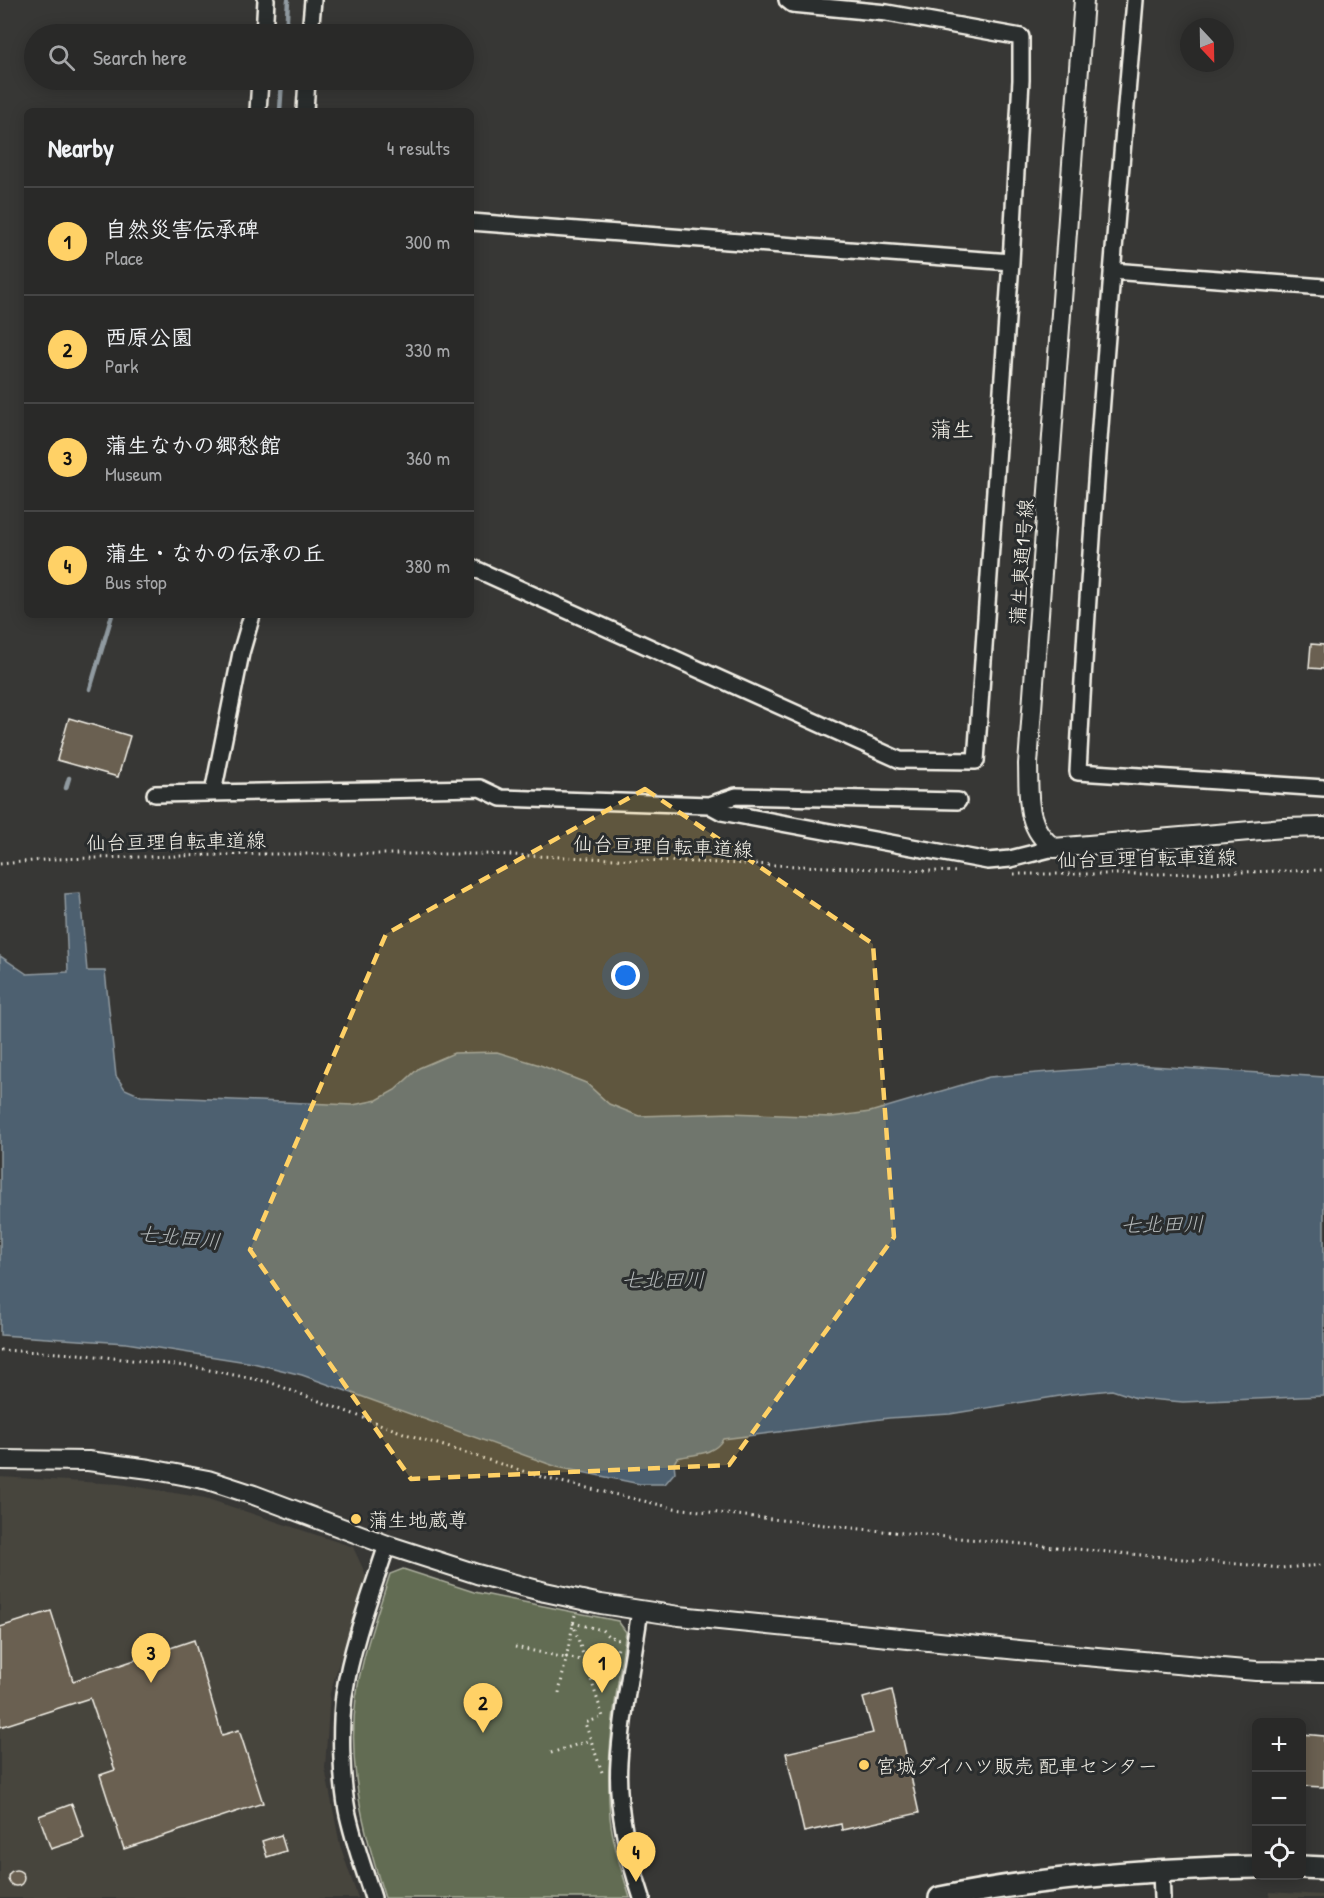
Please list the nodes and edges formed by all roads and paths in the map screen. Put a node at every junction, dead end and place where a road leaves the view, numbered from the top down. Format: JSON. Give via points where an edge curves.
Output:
{"nodes":[{"id":1,"x":266,"y":0,"type":"edge"},
{"id":2,"x":312,"y":0,"type":"edge"},
{"id":3,"x":787,"y":0,"type":"edge"},
{"id":4,"x":1084,"y":0,"type":"edge"},
{"id":5,"x":1136,"y":0,"type":"edge"},
{"id":6,"x":265,"y":24,"type":"edge"},
{"id":7,"x":311,"y":24,"type":"edge"},
{"id":8,"x":259,"y":90,"type":"edge"},
{"id":9,"x":306,"y":90,"type":"edge"},
{"id":10,"x":258,"y":108,"type":"edge"},
{"id":11,"x":305,"y":108,"type":"edge"},
{"id":12,"x":474,"y":222,"type":"edge"},
{"id":13,"x":1011,"y":262,"type":"junction"},
{"id":14,"x":1112,"y":271,"type":"junction"},
{"id":15,"x":1324,"y":287,"type":"edge"},
{"id":16,"x":474,"y":568,"type":"edge"},
{"id":17,"x":251,"y":618,"type":"edge"},
{"id":18,"x":1324,"y":788,"type":"edge"},
{"id":19,"x":213,"y":793,"type":"junction"},
{"id":20,"x":155,"y":794,"type":"dead end"},
{"id":21,"x":958,"y":801,"type":"dead end"},
{"id":22,"x":709,"y":805,"type":"junction"},
{"id":23,"x":1324,"y":827,"type":"edge"},
{"id":24,"x":1054,"y":848,"type":"junction"},
{"id":25,"x":0,"y":864,"type":"edge"},
{"id":26,"x":1324,"y":870,"type":"edge"},
{"id":27,"x":967,"y":873,"type":"dead end"},
{"id":28,"x":1014,"y":874,"type":"dead end"},
{"id":29,"x":0,"y":1350,"type":"edge"},
{"id":30,"x":0,"y":1460,"type":"edge"},
{"id":31,"x":387,"y":1545,"type":"junction"},
{"id":32,"x":1324,"y":1565,"type":"edge"},
{"id":33,"x":640,"y":1610,"type":"junction"},
{"id":34,"x":575,"y":1616,"type":"dead end"},
{"id":35,"x":573,"y":1623,"type":"junction"},
{"id":36,"x":514,"y":1647,"type":"dead end"},
{"id":37,"x":566,"y":1657,"type":"junction"},
{"id":38,"x":586,"y":1661,"type":"junction"},
{"id":39,"x":1324,"y":1672,"type":"edge"},
{"id":40,"x":559,"y":1693,"type":"dead end"},
{"id":41,"x":591,"y":1740,"type":"junction"},
{"id":42,"x":551,"y":1753,"type":"dead end"},
{"id":43,"x":605,"y":1782,"type":"dead end"},
{"id":44,"x":1252,"y":1867,"type":"edge"},
{"id":45,"x":1306,"y":1867,"type":"edge"},
{"id":46,"x":1324,"y":1868,"type":"edge"},
{"id":47,"x":1161,"y":1870,"type":"junction"},
{"id":48,"x":373,"y":1898,"type":"edge"},
{"id":49,"x":642,"y":1898,"type":"edge"},
{"id":50,"x":940,"y":1898,"type":"edge"},
{"id":51,"x":1162,"y":1898,"type":"edge"}],
"edges":[{"from":1,"to":6,"type":"street"},
{"from":2,"to":7,"type":"street"},
{"from":3,"to":13,"type":"street","via":[[792,4],[887,13],[1021,37]]},
{"from":4,"to":24,"type":"street","name":"蒲生東通1号線","via":[[1028,764],[1032,818],[1044,841]]},
{"from":5,"to":14,"type":"street"},
{"from":8,"to":10,"type":"street"},
{"from":9,"to":11,"type":"street"},
{"from":12,"to":13,"type":"street"},
{"from":13,"to":16,"type":"street","via":[[976,761],[900,760]]},
{"from":14,"to":15,"type":"street"},
{"from":14,"to":18,"type":"street","via":[[1078,772]]},
{"from":17,"to":19,"type":"street"},
{"from":19,"to":20,"type":"street"},
{"from":19,"to":22,"type":"street","via":[[480,789],[501,798]]},
{"from":21,"to":22,"type":"street","via":[[736,796]]},
{"from":22,"to":24,"type":"street","via":[[722,812],[988,861]]},
{"from":23,"to":24,"type":"street"},
{"from":25,"to":27,"type":"path","name":"仙台亘理自転車道線","via":[[248,854],[483,854]]},
{"from":26,"to":28,"type":"path","name":"仙台亘理自転車道線"},
{"from":29,"to":32,"type":"path","via":[[194,1367],[269,1382],[406,1434],[548,1479],[674,1508],[1258,1566]]},
{"from":30,"to":31,"type":"street","via":[[88,1461],[208,1480]]},
{"from":31,"to":33,"type":"street","via":[[545,1593]]},
{"from":31,"to":48,"type":"street","via":[[356,1640],[344,1696],[342,1748],[347,1809]]},
{"from":33,"to":39,"type":"street","via":[[1018,1650],[1256,1671]]},
{"from":33,"to":49,"type":"street","via":[[619,1764],[626,1843]]},
{"from":34,"to":35,"type":"path"},
{"from":35,"to":37,"type":"path"},
{"from":35,"to":38,"type":"path"},
{"from":35,"to":38,"type":"path","via":[[602,1630],[619,1640],[617,1651]]},
{"from":36,"to":37,"type":"path"},
{"from":37,"to":38,"type":"path"},
{"from":37,"to":40,"type":"path"},
{"from":38,"to":41,"type":"path","via":[[603,1717],[585,1723]]},
{"from":41,"to":42,"type":"path"},
{"from":41,"to":43,"type":"path"},
{"from":44,"to":47,"type":"main road"},
{"from":45,"to":46,"type":"main road"},
{"from":47,"to":50,"type":"main road","via":[[1084,1876]]},
{"from":47,"to":51,"type":"street"}]}
